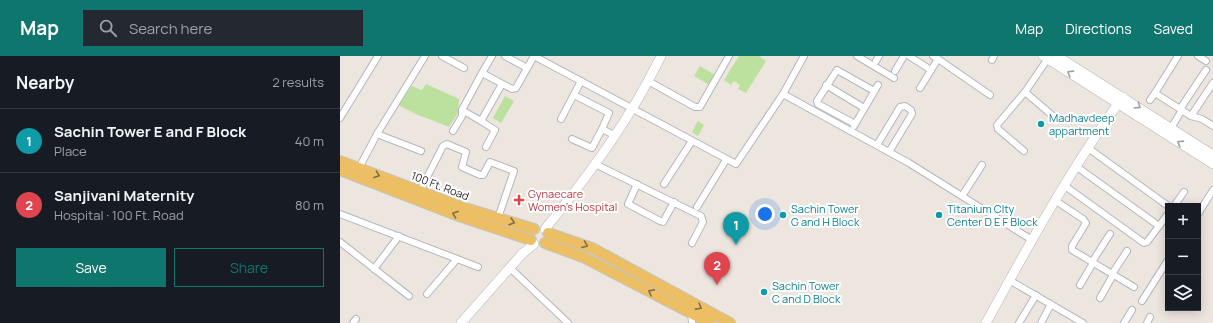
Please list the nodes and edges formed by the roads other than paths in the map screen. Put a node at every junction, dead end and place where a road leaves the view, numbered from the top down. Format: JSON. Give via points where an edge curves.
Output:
{"nodes":[{"id":1,"x":378,"y":56,"type":"edge"},
{"id":2,"x":425,"y":56,"type":"edge"},
{"id":3,"x":442,"y":56,"type":"edge"},
{"id":4,"x":492,"y":56,"type":"edge"},
{"id":5,"x":505,"y":56,"type":"edge"},
{"id":6,"x":534,"y":56,"type":"edge"},
{"id":7,"x":661,"y":56,"type":"edge"},
{"id":8,"x":729,"y":56,"type":"edge"},
{"id":9,"x":804,"y":56,"type":"edge"},
{"id":10,"x":857,"y":56,"type":"edge"},
{"id":11,"x":904,"y":56,"type":"edge"},
{"id":12,"x":909,"y":56,"type":"edge"},
{"id":13,"x":1178,"y":56,"type":"edge"},
{"id":14,"x":1198,"y":56,"type":"edge"},
{"id":15,"x":1047,"y":57,"type":"edge"},
{"id":16,"x":1060,"y":57,"type":"edge"},
{"id":17,"x":936,"y":58,"type":"edge"},
{"id":18,"x":1206,"y":61,"type":"dead end"},
{"id":19,"x":464,"y":68,"type":"dead end"},
{"id":20,"x":527,"y":68,"type":"junction"},
{"id":21,"x":931,"y":70,"type":"junction"},
{"id":22,"x":1206,"y":70,"type":"dead end"},
{"id":23,"x":482,"y":73,"type":"junction"},
{"id":24,"x":581,"y":81,"type":"junction"},
{"id":25,"x":648,"y":81,"type":"junction"},
{"id":26,"x":1213,"y":83,"type":"edge"},
{"id":27,"x":502,"y":84,"type":"junction"},
{"id":28,"x":826,"y":85,"type":"junction"},
{"id":29,"x":920,"y":88,"type":"dead end"},
{"id":30,"x":1026,"y":92,"type":"junction"},
{"id":31,"x":1155,"y":93,"type":"junction"},
{"id":32,"x":783,"y":94,"type":"junction"},
{"id":33,"x":574,"y":95,"type":"junction"},
{"id":34,"x":990,"y":95,"type":"dead end"},
{"id":35,"x":1150,"y":100,"type":"dead end"},
{"id":36,"x":1121,"y":101,"type":"junction"},
{"id":37,"x":632,"y":108,"type":"junction"},
{"id":38,"x":864,"y":108,"type":"junction"},
{"id":39,"x":462,"y":110,"type":"junction"},
{"id":40,"x":1181,"y":110,"type":"junction"},
{"id":41,"x":1053,"y":116,"type":"dead end"},
{"id":42,"x":1191,"y":116,"type":"junction"},
{"id":43,"x":340,"y":118,"type":"edge"},
{"id":44,"x":561,"y":119,"type":"dead end"},
{"id":45,"x":482,"y":121,"type":"junction"},
{"id":46,"x":855,"y":124,"type":"junction"},
{"id":47,"x":1213,"y":126,"type":"edge"},
{"id":48,"x":1171,"y":128,"type":"junction"},
{"id":49,"x":602,"y":129,"type":"junction"},
{"id":50,"x":453,"y":131,"type":"dead end"},
{"id":51,"x":851,"y":131,"type":"junction"},
{"id":52,"x":376,"y":134,"type":"junction"},
{"id":53,"x":614,"y":135,"type":"junction"},
{"id":54,"x":572,"y":139,"type":"dead end"},
{"id":55,"x":692,"y":141,"type":"junction"},
{"id":56,"x":877,"y":145,"type":"junction"},
{"id":57,"x":486,"y":147,"type":"dead end"},
{"id":58,"x":1088,"y":148,"type":"junction"},
{"id":59,"x":421,"y":151,"type":"dead end"},
{"id":60,"x":1024,"y":151,"type":"dead end"},
{"id":61,"x":889,"y":152,"type":"junction"},
{"id":62,"x":1213,"y":155,"type":"edge"},
{"id":63,"x":726,"y":160,"type":"junction"},
{"id":64,"x":340,"y":161,"type":"edge"},
{"id":65,"x":595,"y":164,"type":"junction"},
{"id":66,"x":1213,"y":164,"type":"edge"},
{"id":67,"x":982,"y":165,"type":"dead end"},
{"id":68,"x":1076,"y":167,"type":"junction"},
{"id":69,"x":359,"y":168,"type":"junction"},
{"id":70,"x":340,"y":170,"type":"edge"},
{"id":71,"x":637,"y":184,"type":"junction"},
{"id":72,"x":664,"y":184,"type":"dead end"},
{"id":73,"x":1065,"y":186,"type":"junction"},
{"id":74,"x":1213,"y":190,"type":"edge"},
{"id":75,"x":420,"y":191,"type":"junction"},
{"id":76,"x":1184,"y":192,"type":"dead end"},
{"id":77,"x":962,"y":196,"type":"junction"},
{"id":78,"x":1056,"y":200,"type":"junction"},
{"id":79,"x":674,"y":202,"type":"junction"},
{"id":80,"x":1176,"y":203,"type":"edge"},
{"id":81,"x":1165,"y":204,"type":"edge"},
{"id":82,"x":697,"y":207,"type":"dead end"},
{"id":83,"x":1201,"y":209,"type":"edge"},
{"id":84,"x":340,"y":214,"type":"edge"},
{"id":85,"x":498,"y":218,"type":"junction"},
{"id":86,"x":1165,"y":218,"type":"edge"},
{"id":87,"x":1159,"y":226,"type":"junction"},
{"id":88,"x":534,"y":229,"type":"junction"},
{"id":89,"x":546,"y":231,"type":"junction"},
{"id":90,"x":1110,"y":234,"type":"dead end"},
{"id":91,"x":399,"y":236,"type":"junction"},
{"id":92,"x":1032,"y":240,"type":"junction"},
{"id":93,"x":340,"y":242,"type":"edge"},
{"id":94,"x":533,"y":242,"type":"junction"},
{"id":95,"x":545,"y":243,"type":"junction"},
{"id":96,"x":692,"y":243,"type":"dead end"},
{"id":97,"x":1127,"y":251,"type":"dead end"},
{"id":98,"x":457,"y":259,"type":"junction"},
{"id":99,"x":1092,"y":263,"type":"junction"},
{"id":100,"x":1165,"y":265,"type":"edge"},
{"id":101,"x":478,"y":267,"type":"dead end"},
{"id":102,"x":510,"y":268,"type":"junction"},
{"id":103,"x":374,"y":269,"type":"junction"},
{"id":104,"x":1112,"y":275,"type":"junction"},
{"id":105,"x":1010,"y":280,"type":"junction"},
{"id":106,"x":1080,"y":285,"type":"dead end"},
{"id":107,"x":1134,"y":287,"type":"dead end"},
{"id":108,"x":427,"y":294,"type":"dead end"},
{"id":109,"x":1036,"y":295,"type":"junction"},
{"id":110,"x":409,"y":296,"type":"dead end"},
{"id":111,"x":1100,"y":298,"type":"dead end"},
{"id":112,"x":1142,"y":301,"type":"dead end"},
{"id":113,"x":1051,"y":304,"type":"junction"},
{"id":114,"x":1132,"y":310,"type":"dead end"},
{"id":115,"x":691,"y":312,"type":"junction"},
{"id":116,"x":463,"y":322,"type":"edge"},
{"id":117,"x":568,"y":323,"type":"edge"},
{"id":118,"x":692,"y":323,"type":"edge"},
{"id":119,"x":710,"y":323,"type":"edge"},
{"id":120,"x":730,"y":323,"type":"edge"},
{"id":121,"x":986,"y":323,"type":"edge"},
{"id":122,"x":1019,"y":323,"type":"edge"},
{"id":123,"x":1040,"y":323,"type":"edge"},
{"id":124,"x":1084,"y":323,"type":"edge"},
{"id":125,"x":1124,"y":323,"type":"edge"}],
"edges":[{"from":1,"to":43,"type":"street"},
{"from":2,"to":52,"type":"street"},
{"from":3,"to":19,"type":"street"},
{"from":4,"to":23,"type":"street"},
{"from":5,"to":20,"type":"street"},
{"from":6,"to":20,"type":"street"},
{"from":6,"to":24,"type":"street"},
{"from":7,"to":25,"type":"street"},
{"from":8,"to":25,"type":"street","via":[[700,107],[695,108]]},
{"from":9,"to":32,"type":"street"},
{"from":10,"to":11,"type":"street","via":[[894,74]]},
{"from":12,"to":21,"type":"street"},
{"from":13,"to":31,"type":"street"},
{"from":14,"to":18,"type":"street"},
{"from":15,"to":30,"type":"street"},
{"from":36,"to":15,"type":"street","one_way":true},
{"from":16,"to":36,"type":"street"},
{"from":17,"to":21,"type":"street"},
{"from":17,"to":34,"type":"street"},
{"from":20,"to":27,"type":"street","via":[[514,89]]},
{"from":21,"to":29,"type":"street"},
{"from":22,"to":40,"type":"street"},
{"from":23,"to":27,"type":"street"},
{"from":23,"to":39,"type":"street"},
{"from":24,"to":33,"type":"street"},
{"from":24,"to":37,"type":"street"},
{"from":25,"to":37,"type":"street"},
{"from":26,"to":42,"type":"street"},
{"from":27,"to":45,"type":"street"},
{"from":28,"to":38,"type":"street"},
{"from":28,"to":38,"type":"street","via":[[838,70],[876,88]]},
{"from":28,"to":46,"type":"street","via":[[817,102]]},
{"from":30,"to":41,"type":"street"},
{"from":30,"to":60,"type":"street","via":[[997,127]]},
{"from":31,"to":35,"type":"street"},
{"from":31,"to":40,"type":"street"},
{"from":32,"to":51,"type":"street"},
{"from":32,"to":63,"type":"street","via":[[739,163]]},
{"from":33,"to":44,"type":"street"},
{"from":33,"to":49,"type":"street","via":[[609,113]]},
{"from":36,"to":48,"type":"street","one_way":true},
{"from":36,"to":58,"type":"street"},
{"from":66,"to":36,"type":"street","one_way":true},
{"from":37,"to":53,"type":"street"},
{"from":37,"to":55,"type":"street"},
{"from":38,"to":46,"type":"street"},
{"from":39,"to":45,"type":"street"},
{"from":39,"to":50,"type":"street","via":[[462,116]]},
{"from":40,"to":42,"type":"street"},
{"from":40,"to":48,"type":"street"},
{"from":42,"to":47,"type":"street"},
{"from":45,"to":57,"type":"street","via":[[495,130]]},
{"from":46,"to":51,"type":"street"},
{"from":48,"to":62,"type":"street"},
{"from":49,"to":53,"type":"street"},
{"from":49,"to":54,"type":"street","via":[[594,147]]},
{"from":51,"to":56,"type":"street"},
{"from":52,"to":59,"type":"street"},
{"from":52,"to":69,"type":"street"},
{"from":53,"to":65,"type":"street"},
{"from":55,"to":63,"type":"street"},
{"from":55,"to":72,"type":"street"},
{"from":56,"to":61,"type":"street"},
{"from":56,"to":61,"type":"street","via":[[900,107],[905,106],[912,114]]},
{"from":58,"to":68,"type":"street"},
{"from":58,"to":81,"type":"street"},
{"from":61,"to":77,"type":"street"},
{"from":63,"to":82,"type":"street"},
{"from":64,"to":69,"type":"main road","name":"100 Ft. Road"},
{"from":65,"to":71,"type":"street"},
{"from":65,"to":89,"type":"street"},
{"from":67,"to":77,"type":"street"},
{"from":68,"to":73,"type":"street"},
{"from":68,"to":87,"type":"street"},
{"from":69,"to":75,"type":"main road","name":"100 Ft. Road","one_way":true},
{"from":94,"to":70,"type":"main road","one_way":true},
{"from":71,"to":79,"type":"street"},
{"from":71,"to":79,"type":"street","via":[[628,204],[660,222],[663,222]]},
{"from":73,"to":78,"type":"street"},
{"from":73,"to":87,"type":"street","via":[[1144,243]]},
{"from":74,"to":83,"type":"street"},
{"from":75,"to":85,"type":"main road","name":"100 Ft. Road"},
{"from":75,"to":85,"type":"street","via":[[442,146],[447,144],[466,152],[462,167],[480,175],[483,175],[490,162],[514,171]]},
{"from":76,"to":80,"type":"street"},
{"from":77,"to":92,"type":"street"},
{"from":78,"to":92,"type":"street"},
{"from":78,"to":99,"type":"street","via":[[1085,221],[1085,227],[1071,249]]},
{"from":79,"to":96,"type":"street","via":[[703,218]]},
{"from":84,"to":91,"type":"street"},
{"from":85,"to":88,"type":"main road","name":"100 Ft. Road","one_way":true},
{"from":86,"to":87,"type":"street"},
{"from":88,"to":89,"type":"main road","via":[[539,227]]},
{"from":88,"to":94,"type":"main road","via":[[530,234]]},
{"from":89,"to":95,"type":"main road","via":[[548,238]]},
{"from":89,"to":120,"type":"main road","one_way":true,"via":[[592,248]]},
{"from":90,"to":99,"type":"street"},
{"from":91,"to":98,"type":"street"},
{"from":91,"to":103,"type":"street"},
{"from":92,"to":105,"type":"street"},
{"from":93,"to":103,"type":"street"},
{"from":94,"to":95,"type":"main road","via":[[539,245]]},
{"from":94,"to":102,"type":"street"},
{"from":115,"to":95,"type":"main road","one_way":true,"via":[[583,256]]},
{"from":97,"to":104,"type":"street"},
{"from":98,"to":101,"type":"street"},
{"from":98,"to":108,"type":"street"},
{"from":99,"to":104,"type":"street"},
{"from":99,"to":106,"type":"street"},
{"from":100,"to":112,"type":"street"},
{"from":102,"to":116,"type":"street"},
{"from":102,"to":117,"type":"street"},
{"from":103,"to":110,"type":"street"},
{"from":104,"to":107,"type":"street"},
{"from":104,"to":111,"type":"street"},
{"from":105,"to":109,"type":"street"},
{"from":105,"to":121,"type":"street"},
{"from":109,"to":113,"type":"street"},
{"from":109,"to":122,"type":"street"},
{"from":113,"to":123,"type":"street"},
{"from":113,"to":124,"type":"street"},
{"from":114,"to":125,"type":"street"},
{"from":115,"to":118,"type":"street"},
{"from":115,"to":119,"type":"main road"}]}
